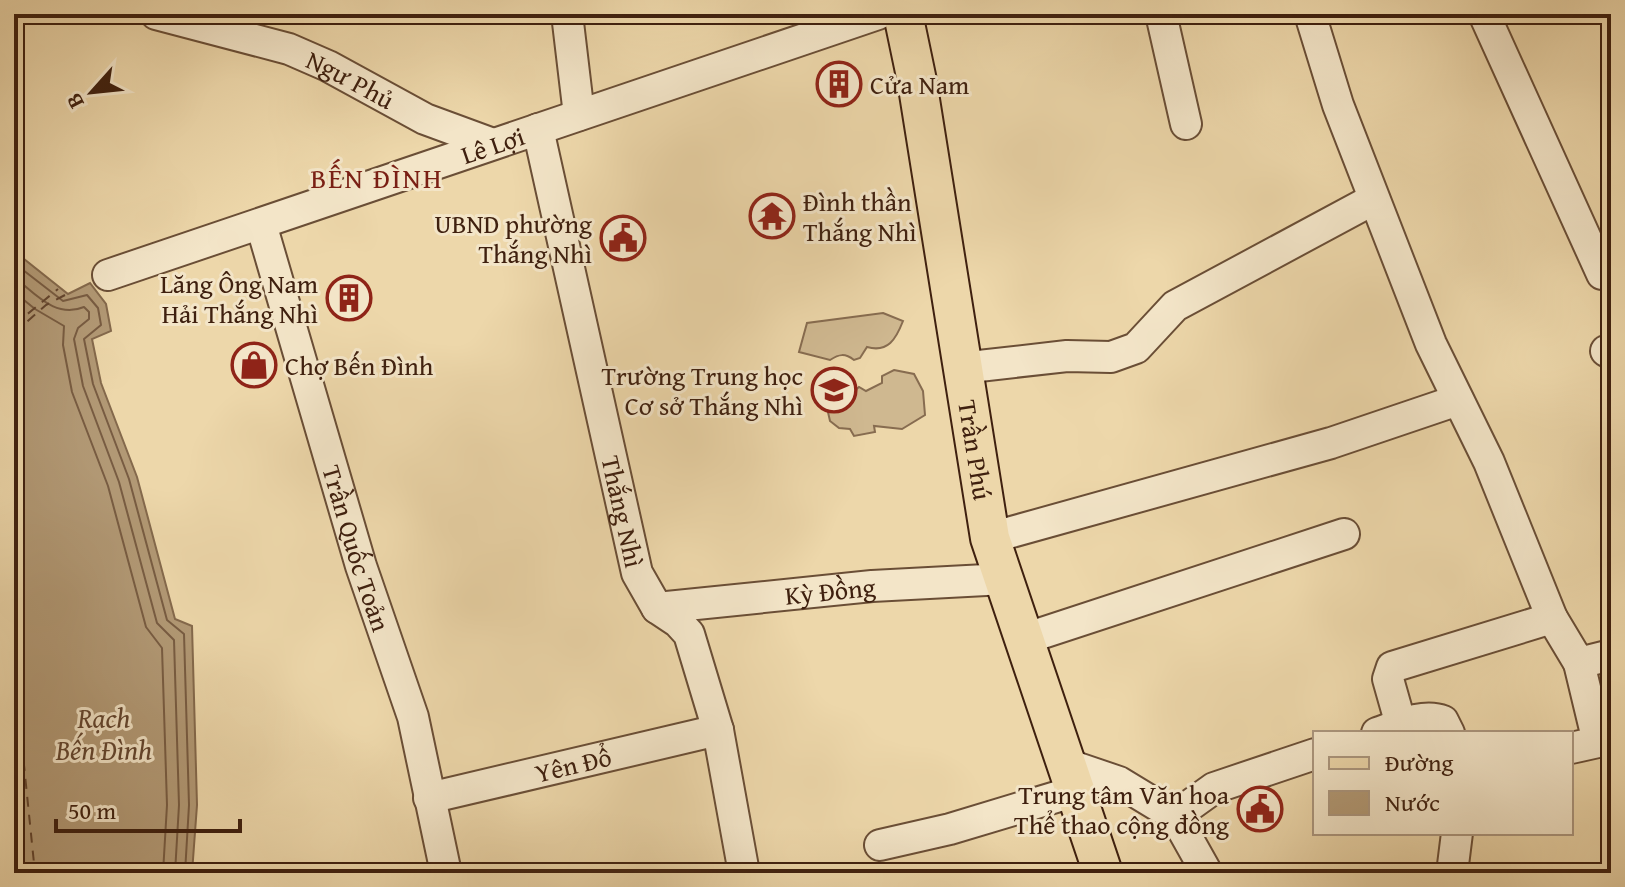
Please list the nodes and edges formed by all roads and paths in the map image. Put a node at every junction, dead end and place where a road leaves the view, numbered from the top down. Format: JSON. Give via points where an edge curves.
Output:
{"nodes":[{"id":1,"x":159,"y":14,"type":"edge"},
{"id":2,"x":567,"y":14,"type":"edge"},
{"id":3,"x":878,"y":14,"type":"edge"},
{"id":4,"x":903,"y":14,"type":"edge"},
{"id":5,"x":1161,"y":14,"type":"edge"},
{"id":6,"x":1310,"y":14,"type":"edge"},
{"id":7,"x":1484,"y":14,"type":"edge"},
{"id":8,"x":579,"y":115,"type":"junction"},
{"id":9,"x":1186,"y":124,"type":"dead end"},
{"id":10,"x":538,"y":129,"type":"junction"},
{"id":11,"x":493,"y":144,"type":"junction"},
{"id":12,"x":1374,"y":199,"type":"junction"},
{"id":13,"x":261,"y":224,"type":"junction"},
{"id":14,"x":1602,"y":274,"type":"dead end"},
{"id":15,"x":108,"y":275,"type":"dead end"},
{"id":16,"x":961,"y":368,"type":"junction"},
{"id":17,"x":1458,"y":400,"type":"junction"},
{"id":18,"x":1344,"y":534,"type":"dead end"},
{"id":19,"x":990,"y":538,"type":"junction"},
{"id":20,"x":1005,"y":579,"type":"junction"},
{"id":21,"x":657,"y":608,"type":"junction"},
{"id":22,"x":1552,"y":618,"type":"junction"},
{"id":23,"x":1024,"y":639,"type":"junction"},
{"id":24,"x":1611,"y":655,"type":"edge"},
{"id":25,"x":1579,"y":663,"type":"junction"},
{"id":26,"x":1389,"y":729,"type":"edge"},
{"id":27,"x":718,"y":730,"type":"junction"},
{"id":28,"x":1448,"y":731,"type":"edge"},
{"id":29,"x":1573,"y":748,"type":"edge"},
{"id":30,"x":1313,"y":755,"type":"edge"},
{"id":31,"x":1071,"y":778,"type":"junction"},
{"id":32,"x":429,"y":798,"type":"junction"},
{"id":33,"x":1175,"y":816,"type":"junction"},
{"id":34,"x":1457,"y":835,"type":"edge"},
{"id":35,"x":880,"y":845,"type":"dead end"},
{"id":36,"x":446,"y":873,"type":"edge"},
{"id":37,"x":744,"y":873,"type":"edge"},
{"id":38,"x":1103,"y":873,"type":"edge"},
{"id":39,"x":1207,"y":873,"type":"edge"},
{"id":40,"x":1452,"y":873,"type":"edge"}],
"edges":[{"from":1,"to":11,"type":"street","name":"Ngư Phủ","via":[[289,49],[425,119]]},
{"from":2,"to":8,"type":"street"},
{"from":3,"to":8,"type":"street","name":"Lê Lợi"},
{"from":4,"to":16,"type":"main road","name":"Trần Phú"},
{"from":5,"to":9,"type":"street"},
{"from":6,"to":12,"type":"street"},
{"from":7,"to":14,"type":"street"},
{"from":8,"to":10,"type":"street","name":"Lê Lợi"},
{"from":10,"to":11,"type":"street","name":"Lê Lợi"},
{"from":10,"to":21,"type":"street","name":"Thắng Nhì","via":[[637,573]]},
{"from":11,"to":13,"type":"street","name":"Lê Lợi"},
{"from":12,"to":16,"type":"street","via":[[1175,306],[1136,348],[1111,357],[1067,356]]},
{"from":12,"to":17,"type":"street"},
{"from":13,"to":15,"type":"street","name":"Lê Lợi"},
{"from":13,"to":32,"type":"street","name":"Trần Quốc Toản","via":[[361,566],[413,717]]},
{"from":16,"to":19,"type":"main road","name":"Trần Phú"},
{"from":17,"to":19,"type":"street","via":[[1331,443]]},
{"from":17,"to":22,"type":"street"},
{"from":18,"to":23,"type":"street"},
{"from":19,"to":20,"type":"main road","name":"Trần Phú"},
{"from":20,"to":21,"type":"street","name":"Kỳ Đồng","via":[[872,586]]},
{"from":20,"to":23,"type":"main road","name":"Trần Phú"},
{"from":21,"to":27,"type":"street","name":"Thắng Nhì","via":[[689,634]]},
{"from":22,"to":25,"type":"street"},
{"from":22,"to":26,"type":"street","via":[[1392,667]]},
{"from":23,"to":31,"type":"main road","name":"Trần Phú"},
{"from":24,"to":25,"type":"street"},
{"from":25,"to":29,"type":"street","via":[[1598,742]]},
{"from":26,"to":28,"type":"street","via":[[1437,719]]},
{"from":27,"to":32,"type":"street","name":"Yên Đổ"},
{"from":27,"to":37,"type":"street","name":"Thắng Nhì"},
{"from":30,"to":33,"type":"street","via":[[1214,788]]},
{"from":31,"to":33,"type":"street","via":[[1119,782]]},
{"from":31,"to":35,"type":"street","via":[[950,829]]},
{"from":31,"to":38,"type":"main road","name":"Trần Phú"},
{"from":32,"to":36,"type":"street","name":"Trần Quốc Toản"},
{"from":33,"to":39,"type":"street"},
{"from":34,"to":40,"type":"street"}]}
